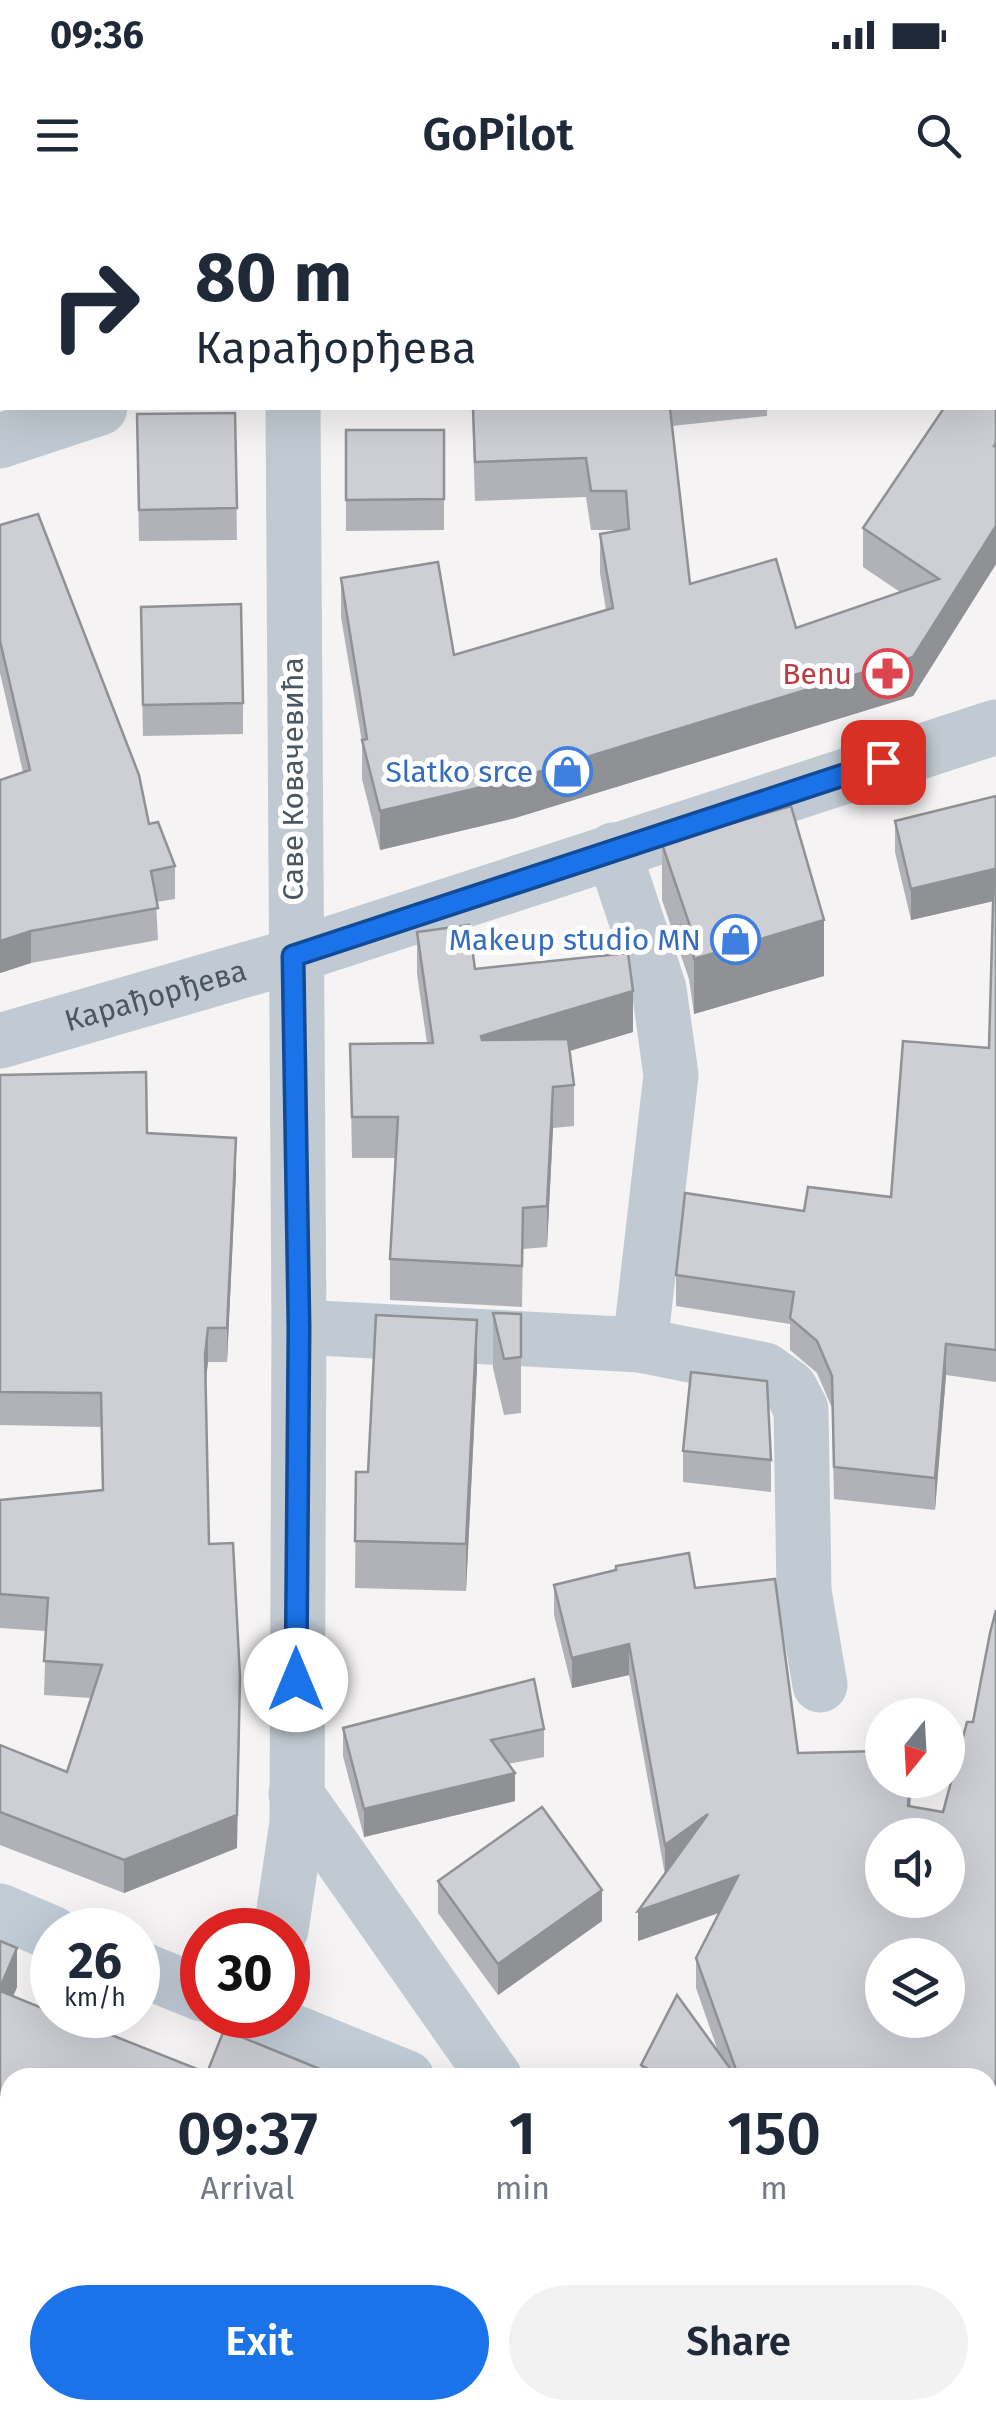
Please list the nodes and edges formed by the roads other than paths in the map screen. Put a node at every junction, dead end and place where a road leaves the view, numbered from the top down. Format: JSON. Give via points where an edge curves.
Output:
{"nodes":[{"id":1,"x":94,"y":410,"type":"edge"},
{"id":2,"x":293,"y":410,"type":"edge"},
{"id":3,"x":0,"y":441,"type":"edge"},
{"id":4,"x":996,"y":727,"type":"edge"},
{"id":5,"x":613,"y":850,"type":"junction"},
{"id":6,"x":293,"y":956,"type":"junction"},
{"id":7,"x":0,"y":1040,"type":"edge"},
{"id":8,"x":299,"y":1328,"type":"junction"},
{"id":9,"x":640,"y":1345,"type":"junction"},
{"id":10,"x":820,"y":1685,"type":"dead end"},
{"id":11,"x":296,"y":1794,"type":"junction"},
{"id":12,"x":286,"y":1908,"type":"edge"},
{"id":13,"x":0,"y":1911,"type":"edge"},
{"id":14,"x":30,"y":1924,"type":"edge"},
{"id":15,"x":309,"y":2038,"type":"edge"},
{"id":16,"x":382,"y":2068,"type":"edge"},
{"id":17,"x":487,"y":2068,"type":"edge"}],
"edges":[{"from":1,"to":3,"type":"street"},
{"from":2,"to":6,"type":"street","name":"Саве Ковачевића"},
{"from":4,"to":5,"type":"street","name":"Карађорђева"},
{"from":5,"to":6,"type":"street","name":"Карађорђева"},
{"from":5,"to":9,"type":"street","via":[[659,989],[671,1075]]},
{"from":6,"to":7,"type":"street","name":"Карађорђева"},
{"from":6,"to":8,"type":"street","name":"Саве Ковачевића"},
{"from":8,"to":9,"type":"street"},
{"from":8,"to":11,"type":"street","name":"Саве Ковачевића"},
{"from":9,"to":10,"type":"street","via":[[766,1370],[796,1398],[804,1458],[804,1592]]},
{"from":11,"to":12,"type":"street","name":"Саве Ковачевића"},
{"from":11,"to":17,"type":"street"},
{"from":13,"to":14,"type":"main road"},
{"from":15,"to":16,"type":"main road"}]}
